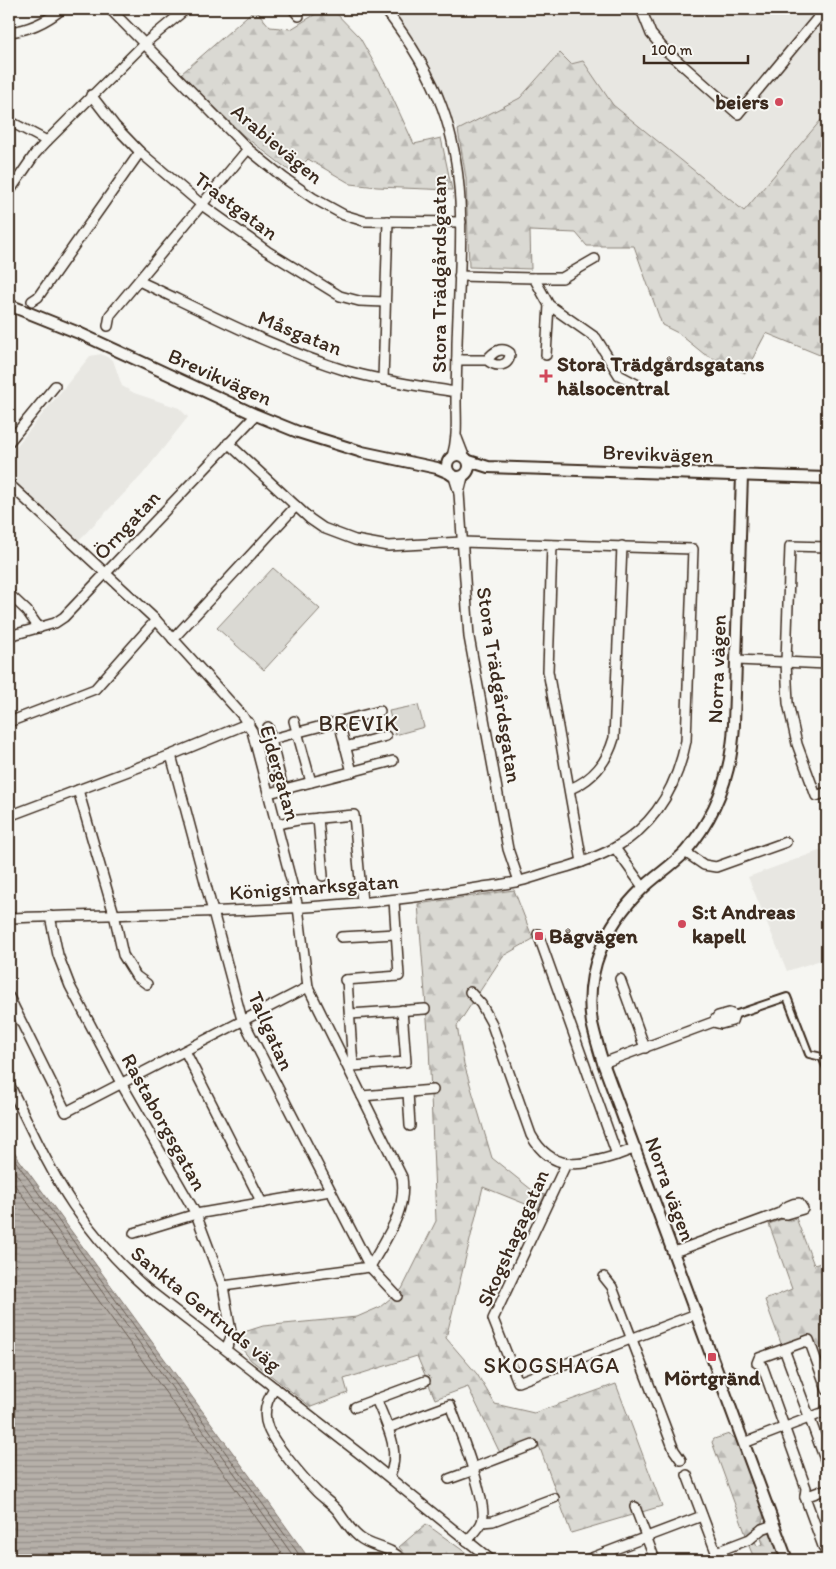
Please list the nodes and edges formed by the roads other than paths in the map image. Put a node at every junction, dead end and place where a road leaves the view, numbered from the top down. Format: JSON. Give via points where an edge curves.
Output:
{"nodes":[{"id":1,"x":62,"y":9,"type":"edge"},
{"id":2,"x":110,"y":9,"type":"edge"},
{"id":3,"x":186,"y":9,"type":"edge"},
{"id":4,"x":385,"y":9,"type":"edge"},
{"id":5,"x":641,"y":9,"type":"edge"},
{"id":6,"x":825,"y":9,"type":"edge"},
{"id":7,"x":9,"y":32,"type":"edge"},
{"id":8,"x":144,"y":44,"type":"junction"},
{"id":9,"x":91,"y":95,"type":"junction"},
{"id":10,"x":9,"y":121,"type":"edge"},
{"id":11,"x":47,"y":141,"type":"junction"},
{"id":12,"x":248,"y":149,"type":"junction"},
{"id":13,"x":140,"y":152,"type":"junction"},
{"id":14,"x":9,"y":192,"type":"edge"},
{"id":15,"x":202,"y":205,"type":"junction"},
{"id":16,"x":388,"y":221,"type":"junction"},
{"id":17,"x":461,"y":222,"type":"junction"},
{"id":18,"x":595,"y":260,"type":"dead end"},
{"id":19,"x":459,"y":276,"type":"junction"},
{"id":20,"x":534,"y":278,"type":"junction"},
{"id":21,"x":139,"y":281,"type":"junction"},
{"id":22,"x":32,"y":301,"type":"dead end"},
{"id":23,"x":385,"y":302,"type":"junction"},
{"id":24,"x":9,"y":305,"type":"edge"},
{"id":25,"x":549,"y":305,"type":"junction"},
{"id":26,"x":108,"y":326,"type":"dead end"},
{"id":27,"x":546,"y":355,"type":"dead end"},
{"id":28,"x":457,"y":360,"type":"junction"},
{"id":29,"x":487,"y":360,"type":"dead end"},
{"id":30,"x":383,"y":380,"type":"junction"},
{"id":31,"x":638,"y":385,"type":"dead end"},
{"id":32,"x":55,"y":386,"type":"dead end"},
{"id":33,"x":456,"y":392,"type":"junction"},
{"id":34,"x":256,"y":415,"type":"junction"},
{"id":35,"x":457,"y":438,"type":"junction"},
{"id":36,"x":9,"y":442,"type":"edge"},
{"id":37,"x":228,"y":443,"type":"junction"},
{"id":38,"x":451,"y":458,"type":"junction"},
{"id":39,"x":466,"y":459,"type":"junction"},
{"id":40,"x":422,"y":465,"type":"junction"},
{"id":41,"x":488,"y":467,"type":"junction"},
{"id":42,"x":458,"y":475,"type":"junction"},
{"id":43,"x":742,"y":476,"type":"junction"},
{"id":44,"x":827,"y":478,"type":"edge"},
{"id":45,"x":9,"y":484,"type":"edge"},
{"id":46,"x":296,"y":506,"type":"junction"},
{"id":47,"x":462,"y":542,"type":"junction"},
{"id":48,"x":552,"y":545,"type":"junction"},
{"id":49,"x":622,"y":546,"type":"junction"},
{"id":50,"x":827,"y":547,"type":"edge"},
{"id":51,"x":106,"y":573,"type":"junction"},
{"id":52,"x":9,"y":594,"type":"edge"},
{"id":53,"x":156,"y":620,"type":"junction"},
{"id":54,"x":39,"y":628,"type":"junction"},
{"id":55,"x":9,"y":636,"type":"edge"},
{"id":56,"x":173,"y":639,"type":"junction"},
{"id":57,"x":737,"y":660,"type":"junction"},
{"id":58,"x":786,"y":662,"type":"junction"},
{"id":59,"x":827,"y":664,"type":"edge"},
{"id":60,"x":380,"y":711,"type":"dead end"},
{"id":61,"x":294,"y":721,"type":"dead end"},
{"id":62,"x":9,"y":722,"type":"edge"},
{"id":63,"x":339,"y":722,"type":"junction"},
{"id":64,"x":249,"y":723,"type":"junction"},
{"id":65,"x":268,"y":727,"type":"dead end"},
{"id":66,"x":297,"y":732,"type":"junction"},
{"id":67,"x":386,"y":736,"type":"dead end"},
{"id":68,"x":270,"y":739,"type":"junction"},
{"id":69,"x":256,"y":742,"type":"junction"},
{"id":70,"x":345,"y":747,"type":"junction"},
{"id":71,"x":171,"y":755,"type":"junction"},
{"id":72,"x":393,"y":761,"type":"dead end"},
{"id":73,"x":352,"y":772,"type":"junction"},
{"id":74,"x":311,"y":782,"type":"junction"},
{"id":75,"x":283,"y":789,"type":"junction"},
{"id":76,"x":570,"y":789,"type":"junction"},
{"id":77,"x":78,"y":790,"type":"junction"},
{"id":78,"x":827,"y":792,"type":"edge"},
{"id":79,"x":269,"y":793,"type":"junction"},
{"id":80,"x":9,"y":816,"type":"edge"},
{"id":81,"x":318,"y":818,"type":"junction"},
{"id":82,"x":277,"y":824,"type":"junction"},
{"id":83,"x":786,"y":842,"type":"dead end"},
{"id":84,"x":615,"y":848,"type":"junction"},
{"id":85,"x":685,"y":852,"type":"junction"},
{"id":86,"x":582,"y":862,"type":"junction"},
{"id":87,"x":323,"y":876,"type":"dead end"},
{"id":88,"x":519,"y":881,"type":"junction"},
{"id":89,"x":643,"y":887,"type":"junction"},
{"id":90,"x":394,"y":900,"type":"junction"},
{"id":91,"x":362,"y":902,"type":"junction"},
{"id":92,"x":298,"y":907,"type":"junction"},
{"id":93,"x":212,"y":911,"type":"junction"},
{"id":94,"x":114,"y":914,"type":"junction"},
{"id":95,"x":50,"y":916,"type":"junction"},
{"id":96,"x":9,"y":918,"type":"edge"},
{"id":97,"x":396,"y":934,"type":"junction"},
{"id":98,"x":538,"y":934,"type":"dead end"},
{"id":99,"x":341,"y":937,"type":"dead end"},
{"id":100,"x":620,"y":979,"type":"dead end"},
{"id":101,"x":147,"y":984,"type":"dead end"},
{"id":102,"x":308,"y":987,"type":"junction"},
{"id":103,"x":470,"y":992,"type":"dead end"},
{"id":104,"x":9,"y":997,"type":"edge"},
{"id":105,"x":425,"y":1009,"type":"dead end"},
{"id":106,"x":402,"y":1010,"type":"junction"},
{"id":107,"x":350,"y":1014,"type":"junction"},
{"id":108,"x":734,"y":1015,"type":"joint"},
{"id":109,"x":243,"y":1020,"type":"junction"},
{"id":110,"x":645,"y":1048,"type":"junction"},
{"id":111,"x":185,"y":1051,"type":"junction"},
{"id":112,"x":603,"y":1063,"type":"junction"},
{"id":113,"x":351,"y":1068,"type":"junction"},
{"id":114,"x":827,"y":1068,"type":"edge"},
{"id":115,"x":121,"y":1083,"type":"junction"},
{"id":116,"x":9,"y":1084,"type":"edge"},
{"id":117,"x":433,"y":1090,"type":"dead end"},
{"id":118,"x":408,"y":1092,"type":"junction"},
{"id":119,"x":362,"y":1096,"type":"junction"},
{"id":120,"x":410,"y":1126,"type":"dead end"},
{"id":121,"x":636,"y":1148,"type":"junction"},
{"id":122,"x":617,"y":1155,"type":"junction"},
{"id":123,"x":566,"y":1164,"type":"junction"},
{"id":124,"x":330,"y":1191,"type":"junction"},
{"id":125,"x":262,"y":1203,"type":"junction"},
{"id":126,"x":196,"y":1214,"type":"junction"},
{"id":127,"x":780,"y":1214,"type":"dead end"},
{"id":128,"x":134,"y":1233,"type":"dead end"},
{"id":129,"x":674,"y":1252,"type":"junction"},
{"id":130,"x":370,"y":1267,"type":"junction"},
{"id":131,"x":604,"y":1277,"type":"dead end"},
{"id":132,"x":223,"y":1286,"type":"junction"},
{"id":133,"x":397,"y":1296,"type":"dead end"},
{"id":134,"x":696,"y":1314,"type":"junction"},
{"id":135,"x":631,"y":1338,"type":"junction"},
{"id":136,"x":226,"y":1349,"type":"junction"},
{"id":137,"x":784,"y":1349,"type":"junction"},
{"id":138,"x":425,"y":1381,"type":"dead end"},
{"id":139,"x":275,"y":1388,"type":"junction"},
{"id":140,"x":827,"y":1390,"type":"edge"},
{"id":141,"x":376,"y":1399,"type":"junction"},
{"id":142,"x":355,"y":1407,"type":"dead end"},
{"id":143,"x":827,"y":1411,"type":"edge"},
{"id":144,"x":810,"y":1418,"type":"junction"},
{"id":145,"x":785,"y":1427,"type":"junction"},
{"id":146,"x":388,"y":1428,"type":"junction"},
{"id":147,"x":744,"y":1443,"type":"junction"},
{"id":148,"x":533,"y":1446,"type":"dead end"},
{"id":149,"x":681,"y":1460,"type":"dead end"},
{"id":150,"x":827,"y":1466,"type":"edge"},
{"id":151,"x":473,"y":1469,"type":"junction"},
{"id":152,"x":687,"y":1475,"type":"dead end"},
{"id":153,"x":389,"y":1478,"type":"junction"},
{"id":154,"x":449,"y":1479,"type":"dead end"},
{"id":155,"x":827,"y":1489,"type":"edge"},
{"id":156,"x":805,"y":1497,"type":"junction"},
{"id":157,"x":554,"y":1498,"type":"dead end"},
{"id":158,"x":635,"y":1507,"type":"dead end"},
{"id":159,"x":702,"y":1516,"type":"junction"},
{"id":160,"x":482,"y":1522,"type":"junction"},
{"id":161,"x":773,"y":1525,"type":"junction"},
{"id":162,"x":646,"y":1537,"type":"junction"},
{"id":163,"x":467,"y":1541,"type":"junction"},
{"id":164,"x":826,"y":1549,"type":"edge"},
{"id":165,"x":717,"y":1556,"type":"edge"},
{"id":166,"x":402,"y":1560,"type":"edge"},
{"id":167,"x":491,"y":1560,"type":"edge"},
{"id":168,"x":586,"y":1560,"type":"edge"},
{"id":169,"x":655,"y":1560,"type":"edge"},
{"id":170,"x":787,"y":1560,"type":"edge"}],
"edges":[{"from":1,"to":7,"type":"street","via":[[31,28]]},
{"from":2,"to":8,"type":"street","name":"Arabievägen"},
{"from":3,"to":8,"type":"street"},
{"from":4,"to":17,"type":"street","name":"Stora Trädgårdsgatan","via":[[408,40],[442,106],[456,163]]},
{"from":5,"to":6,"type":"street","via":[[651,34],[663,48],[738,114]]},
{"from":8,"to":9,"type":"street"},
{"from":8,"to":12,"type":"street","name":"Arabievägen"},
{"from":9,"to":11,"type":"street"},
{"from":9,"to":13,"type":"street","name":"Trastgatan"},
{"from":10,"to":11,"type":"street"},
{"from":11,"to":14,"type":"street"},
{"from":12,"to":15,"type":"street"},
{"from":12,"to":16,"type":"street","name":"Arabievägen","via":[[284,178],[344,216]]},
{"from":13,"to":15,"type":"street","name":"Trastgatan"},
{"from":13,"to":22,"type":"street","via":[[38,298]]},
{"from":15,"to":21,"type":"street"},
{"from":15,"to":23,"type":"street","name":"Trastgatan","via":[[328,290],[349,299]]},
{"from":16,"to":17,"type":"street","name":"Arabievägen"},
{"from":16,"to":23,"type":"street"},
{"from":17,"to":19,"type":"street","name":"Stora Trädgårdsgatan"},
{"from":18,"to":20,"type":"street","via":[[562,278]]},
{"from":19,"to":20,"type":"street"},
{"from":19,"to":28,"type":"street","name":"Stora Trädgårdsgatan"},
{"from":20,"to":25,"type":"street"},
{"from":21,"to":26,"type":"street","via":[[110,315]]},
{"from":21,"to":30,"type":"street","name":"Måsgatan","via":[[303,355]]},
{"from":23,"to":30,"type":"street"},
{"from":24,"to":34,"type":"street","name":"Brevikvägen","via":[[79,333]]},
{"from":25,"to":27,"type":"street"},
{"from":25,"to":31,"type":"street","via":[[596,338],[618,375]]},
{"from":28,"to":29,"type":"street"},
{"from":28,"to":33,"type":"street","name":"Stora Trädgårdsgatan"},
{"from":30,"to":33,"type":"street","name":"Måsgatan"},
{"from":32,"to":36,"type":"street"},
{"from":33,"to":35,"type":"street","name":"Stora Trädgårdsgatan"},
{"from":34,"to":37,"type":"street","name":"Örngatan"},
{"from":34,"to":40,"type":"street","name":"Brevikvägen","via":[[337,445]]},
{"from":35,"to":38,"type":"street","name":"Stora Trädgårdsgatan"},
{"from":35,"to":39,"type":"street","name":"Stora Trädgårdsgatan"},
{"from":37,"to":46,"type":"street"},
{"from":37,"to":51,"type":"street","name":"Örngatan"},
{"from":38,"to":39,"type":"street","via":[[456,455]]},
{"from":38,"to":40,"type":"street","name":"Brevikvägen"},
{"from":38,"to":42,"type":"street","via":[[447,465]]},
{"from":39,"to":41,"type":"street","name":"Brevikvägen"},
{"from":39,"to":42,"type":"street","via":[[470,467]]},
{"from":40,"to":42,"type":"street","name":"Brevikvägen"},
{"from":41,"to":42,"type":"street","name":"Brevikvägen"},
{"from":41,"to":43,"type":"street","name":"Brevikvägen"},
{"from":42,"to":47,"type":"street","name":"Stora Trädgårdsgatan"},
{"from":43,"to":44,"type":"street","name":"Brevikvägen"},
{"from":43,"to":57,"type":"street","name":"Norra vägen"},
{"from":45,"to":51,"type":"street","name":"Ejdergatan"},
{"from":46,"to":47,"type":"street","via":[[323,528],[370,544]]},
{"from":46,"to":56,"type":"street"},
{"from":47,"to":48,"type":"street"},
{"from":47,"to":88,"type":"street","name":"Stora Trädgårdsgatan","via":[[469,636],[508,848]]},
{"from":48,"to":49,"type":"street"},
{"from":48,"to":76,"type":"street","via":[[548,671]]},
{"from":49,"to":76,"type":"street","via":[[614,738],[598,770],[582,784]]},
{"from":49,"to":84,"type":"street","name":"Königsmarksgatan","via":[[693,549],[686,741],[682,762],[658,810]]},
{"from":50,"to":58,"type":"street","via":[[790,546]]},
{"from":51,"to":53,"type":"street","name":"Ejdergatan"},
{"from":51,"to":54,"type":"street","name":"Örngatan","via":[[64,617]]},
{"from":52,"to":54,"type":"street","via":[[28,611]]},
{"from":53,"to":56,"type":"street","name":"Ejdergatan"},
{"from":53,"to":62,"type":"street","via":[[95,689]]},
{"from":54,"to":55,"type":"street","name":"Örngatan"},
{"from":56,"to":64,"type":"street","name":"Ejdergatan"},
{"from":57,"to":58,"type":"street"},
{"from":57,"to":85,"type":"street","name":"Norra vägen","via":[[734,740],[727,777],[713,812]]},
{"from":58,"to":59,"type":"street"},
{"from":58,"to":78,"type":"street","via":[[788,703],[797,744],[816,796]]},
{"from":60,"to":63,"type":"street"},
{"from":61,"to":66,"type":"street"},
{"from":63,"to":66,"type":"street"},
{"from":63,"to":70,"type":"street"},
{"from":64,"to":69,"type":"street","name":"Ejdergatan"},
{"from":64,"to":71,"type":"street"},
{"from":65,"to":68,"type":"street"},
{"from":66,"to":68,"type":"street"},
{"from":66,"to":74,"type":"street"},
{"from":67,"to":70,"type":"street"},
{"from":68,"to":69,"type":"street"},
{"from":68,"to":75,"type":"street"},
{"from":69,"to":79,"type":"street","name":"Ejdergatan"},
{"from":70,"to":73,"type":"street"},
{"from":71,"to":77,"type":"street"},
{"from":71,"to":93,"type":"street","name":"Tallgatan"},
{"from":72,"to":73,"type":"street"},
{"from":73,"to":74,"type":"street"},
{"from":74,"to":75,"type":"street"},
{"from":75,"to":79,"type":"street"},
{"from":76,"to":86,"type":"street"},
{"from":77,"to":80,"type":"street"},
{"from":77,"to":94,"type":"street"},
{"from":79,"to":82,"type":"street","name":"Ejdergatan"},
{"from":81,"to":82,"type":"street"},
{"from":81,"to":87,"type":"street"},
{"from":81,"to":91,"type":"street","via":[[354,814]]},
{"from":82,"to":92,"type":"street","name":"Ejdergatan"},
{"from":83,"to":85,"type":"street","via":[[716,867],[704,865]]},
{"from":84,"to":86,"type":"street","name":"Königsmarksgatan"},
{"from":84,"to":89,"type":"street"},
{"from":85,"to":89,"type":"street","name":"Norra vägen"},
{"from":86,"to":88,"type":"street","name":"Königsmarksgatan"},
{"from":88,"to":90,"type":"street","name":"Königsmarksgatan"},
{"from":89,"to":112,"type":"street","name":"Norra vägen","via":[[610,928],[597,959],[591,1006]]},
{"from":90,"to":91,"type":"street","name":"Königsmarksgatan"},
{"from":90,"to":97,"type":"street","name":"Ejdergatan"},
{"from":91,"to":92,"type":"street","name":"Königsmarksgatan"},
{"from":92,"to":93,"type":"street","name":"Königsmarksgatan"},
{"from":92,"to":102,"type":"street","name":"Ejdergatan"},
{"from":93,"to":94,"type":"street","name":"Königsmarksgatan"},
{"from":93,"to":109,"type":"street","name":"Tallgatan"},
{"from":94,"to":95,"type":"street","name":"Königsmarksgatan"},
{"from":94,"to":101,"type":"street","via":[[123,955],[136,976]]},
{"from":95,"to":96,"type":"street","name":"Königsmarksgatan"},
{"from":95,"to":115,"type":"street","name":"Rastaborgsgatan","via":[[64,970]]},
{"from":97,"to":99,"type":"street"},
{"from":97,"to":107,"type":"street","name":"Ejdergatan","via":[[399,976],[346,980]]},
{"from":98,"to":122,"type":"street"},
{"from":100,"to":110,"type":"street"},
{"from":102,"to":109,"type":"street"},
{"from":102,"to":113,"type":"street","name":"Ejdergatan"},
{"from":103,"to":123,"type":"street","via":[[491,1022],[531,1135],[548,1155]]},
{"from":104,"to":115,"type":"street","via":[[66,1112]]},
{"from":105,"to":106,"type":"street"},
{"from":106,"to":107,"type":"street"},
{"from":106,"to":113,"type":"street","via":[[406,1062]]},
{"from":107,"to":113,"type":"street","name":"Ejdergatan"},
{"from":108,"to":110,"type":"street","via":[[732,1021],[713,1022]]},
{"from":108,"to":114,"type":"street","via":[[787,997],[809,1054],[822,1057]]},
{"from":109,"to":111,"type":"street"},
{"from":109,"to":124,"type":"street","name":"Tallgatan"},
{"from":110,"to":112,"type":"street"},
{"from":111,"to":115,"type":"street"},
{"from":111,"to":125,"type":"street"},
{"from":112,"to":121,"type":"street","name":"Norra vägen"},
{"from":113,"to":119,"type":"street","name":"Ejdergatan"},
{"from":115,"to":126,"type":"street","name":"Rastaborgsgatan"},
{"from":116,"to":136,"type":"street","name":"Sankta Gertruds väg","via":[[56,1176],[91,1230],[129,1273]]},
{"from":117,"to":118,"type":"street"},
{"from":118,"to":119,"type":"street"},
{"from":118,"to":120,"type":"street"},
{"from":119,"to":130,"type":"street","name":"Ejdergatan","via":[[397,1165],[404,1188],[400,1211]]},
{"from":121,"to":122,"type":"street"},
{"from":121,"to":129,"type":"street","name":"Norra vägen"},
{"from":122,"to":123,"type":"street","via":[[585,1164]]},
{"from":123,"to":135,"type":"street","name":"Skogshagagatan","via":[[493,1319],[518,1382]]},
{"from":124,"to":125,"type":"street"},
{"from":124,"to":130,"type":"street","name":"Tallgatan"},
{"from":125,"to":126,"type":"street"},
{"from":126,"to":128,"type":"street"},
{"from":126,"to":132,"type":"street","name":"Rastaborgsgatan"},
{"from":127,"to":129,"type":"street"},
{"from":129,"to":134,"type":"street","name":"Norra vägen"},
{"from":130,"to":132,"type":"street"},
{"from":130,"to":133,"type":"street","name":"Tallgatan"},
{"from":131,"to":135,"type":"street","via":[[612,1287]]},
{"from":132,"to":136,"type":"street","name":"Rastaborgsgatan","via":[[231,1332]]},
{"from":134,"to":135,"type":"street","name":"Skogshagagatan"},
{"from":134,"to":147,"type":"street","name":"Norra vägen"},
{"from":135,"to":149,"type":"street","via":[[674,1450]]},
{"from":136,"to":139,"type":"street","name":"Sankta Gertruds väg"},
{"from":137,"to":140,"type":"street","via":[[808,1340]]},
{"from":137,"to":144,"type":"street"},
{"from":137,"to":145,"type":"street","via":[[759,1358],[757,1363],[762,1365]]},
{"from":138,"to":141,"type":"street"},
{"from":139,"to":153,"type":"street","name":"Sankta Gertruds väg"},
{"from":139,"to":166,"type":"street","via":[[268,1401],[266,1421],[271,1435],[360,1538],[390,1550]]},
{"from":141,"to":142,"type":"street"},
{"from":141,"to":146,"type":"street"},
{"from":143,"to":144,"type":"street"},
{"from":144,"to":145,"type":"street"},
{"from":144,"to":150,"type":"street"},
{"from":145,"to":147,"type":"street"},
{"from":145,"to":156,"type":"street","via":[[806,1488]]},
{"from":146,"to":151,"type":"street","via":[[450,1405]]},
{"from":146,"to":153,"type":"street","via":[[395,1459]]},
{"from":147,"to":161,"type":"street","name":"Norra vägen"},
{"from":148,"to":151,"type":"street"},
{"from":151,"to":154,"type":"street"},
{"from":151,"to":160,"type":"street"},
{"from":152,"to":159,"type":"street"},
{"from":153,"to":163,"type":"street","name":"Sankta Gertruds väg"},
{"from":155,"to":156,"type":"street"},
{"from":156,"to":164,"type":"street"},
{"from":157,"to":160,"type":"street","via":[[493,1521]]},
{"from":158,"to":162,"type":"street"},
{"from":159,"to":162,"type":"street"},
{"from":159,"to":165,"type":"street"},
{"from":160,"to":163,"type":"street"},
{"from":161,"to":165,"type":"street"},
{"from":161,"to":170,"type":"street","name":"Norra vägen"},
{"from":162,"to":168,"type":"street"},
{"from":162,"to":169,"type":"street"},
{"from":163,"to":167,"type":"street","name":"Sankta Gertruds väg"}]}
